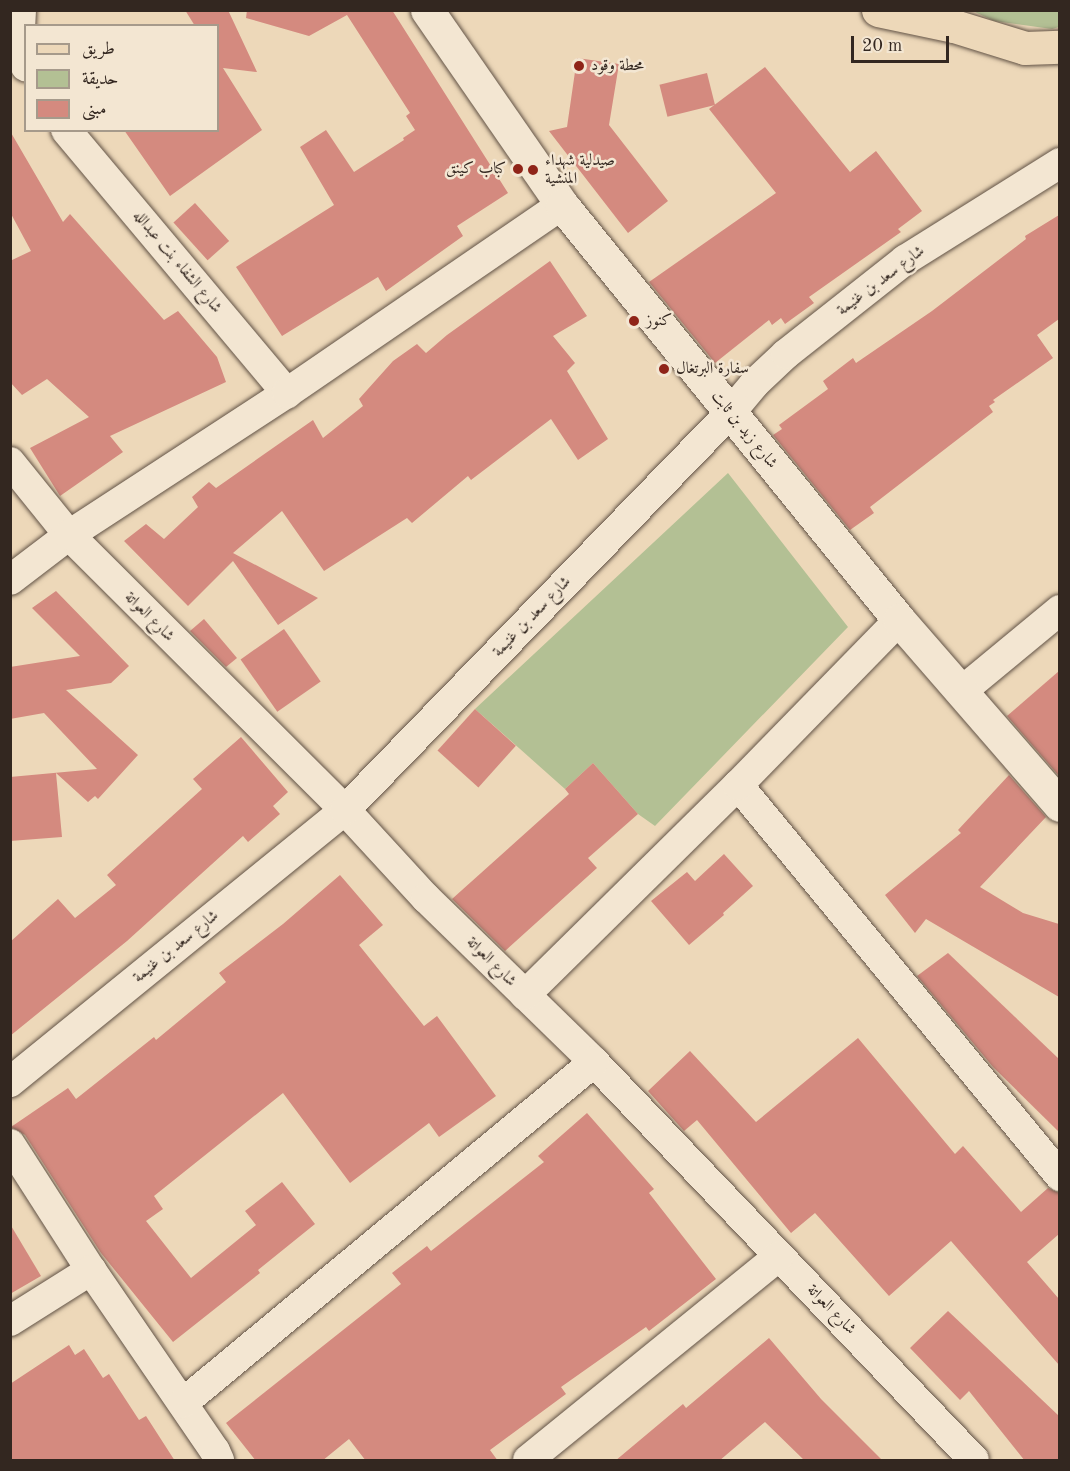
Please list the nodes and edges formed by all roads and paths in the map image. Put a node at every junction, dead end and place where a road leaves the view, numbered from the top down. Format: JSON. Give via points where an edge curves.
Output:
{"nodes":[{"id":1,"x":21,"y":10,"type":"edge"},
{"id":2,"x":428,"y":10,"type":"edge"},
{"id":3,"x":878,"y":10,"type":"edge"},
{"id":4,"x":945,"y":18,"type":"edge"},
{"id":5,"x":1059,"y":47,"type":"edge"},
{"id":6,"x":24,"y":54,"type":"edge"},
{"id":7,"x":68,"y":132,"type":"edge"},
{"id":8,"x":1059,"y":163,"type":"edge"},
{"id":9,"x":562,"y":204,"type":"junction"},
{"id":10,"x":287,"y":393,"type":"junction"},
{"id":11,"x":730,"y":413,"type":"junction"},
{"id":12,"x":10,"y":462,"type":"edge"},
{"id":13,"x":69,"y":535,"type":"junction"},
{"id":14,"x":10,"y":580,"type":"edge"},
{"id":15,"x":1059,"y":610,"type":"edge"},
{"id":16,"x":899,"y":620,"type":"junction"},
{"id":17,"x":962,"y":691,"type":"junction"},
{"id":18,"x":738,"y":784,"type":"junction"},
{"id":19,"x":1059,"y":805,"type":"edge"},
{"id":20,"x":345,"y":810,"type":"junction"},
{"id":21,"x":525,"y":995,"type":"junction"},
{"id":22,"x":594,"y":1062,"type":"junction"},
{"id":23,"x":10,"y":1082,"type":"edge"},
{"id":24,"x":10,"y":1144,"type":"edge"},
{"id":25,"x":1059,"y":1176,"type":"edge"},
{"id":26,"x":779,"y":1256,"type":"junction"},
{"id":27,"x":92,"y":1270,"type":"junction"},
{"id":28,"x":10,"y":1321,"type":"edge"},
{"id":29,"x":183,"y":1403,"type":"junction"},
{"id":30,"x":219,"y":1461,"type":"edge"},
{"id":31,"x":528,"y":1461,"type":"edge"},
{"id":32,"x":974,"y":1461,"type":"edge"}],
"edges":[{"from":1,"to":6,"type":"street"},
{"from":2,"to":9,"type":"street","name":"شارع زيد بن ثابت"},
{"from":3,"to":4,"type":"main road"},
{"from":4,"to":5,"type":"main road","via":[[1025,48]]},
{"from":7,"to":10,"type":"street","name":"شارع الشفاء بنت عبدالله"},
{"from":8,"to":11,"type":"street","name":"شارع سعد بن غنيمة","via":[[905,260],[786,354]]},
{"from":9,"to":10,"type":"street"},
{"from":9,"to":11,"type":"street","name":"شارع زيد بن ثابت"},
{"from":10,"to":13,"type":"street"},
{"from":11,"to":16,"type":"street","name":"شارع زيد بن ثابت"},
{"from":11,"to":20,"type":"street","name":"شارع سعد بن غنيمة"},
{"from":12,"to":13,"type":"street","name":"شارع العواتة"},
{"from":13,"to":14,"type":"street"},
{"from":13,"to":20,"type":"street","name":"شارع العواتة"},
{"from":15,"to":17,"type":"street"},
{"from":16,"to":17,"type":"street","name":"شارع زيد بن ثابت"},
{"from":16,"to":18,"type":"street"},
{"from":17,"to":19,"type":"street","name":"شارع زيد بن ثابت"},
{"from":18,"to":21,"type":"street"},
{"from":18,"to":25,"type":"street"},
{"from":20,"to":21,"type":"street","name":"شارع العواتة","via":[[426,898]]},
{"from":20,"to":23,"type":"street","name":"شارع سعد بن غنيمة"},
{"from":21,"to":22,"type":"street","name":"شارع العواتة"},
{"from":22,"to":26,"type":"street","name":"شارع العواتة"},
{"from":22,"to":29,"type":"street"},
{"from":24,"to":27,"type":"street"},
{"from":26,"to":31,"type":"street"},
{"from":26,"to":32,"type":"street","name":"شارع العواتة"},
{"from":27,"to":28,"type":"street"},
{"from":27,"to":29,"type":"street"},
{"from":29,"to":30,"type":"street"}]}
